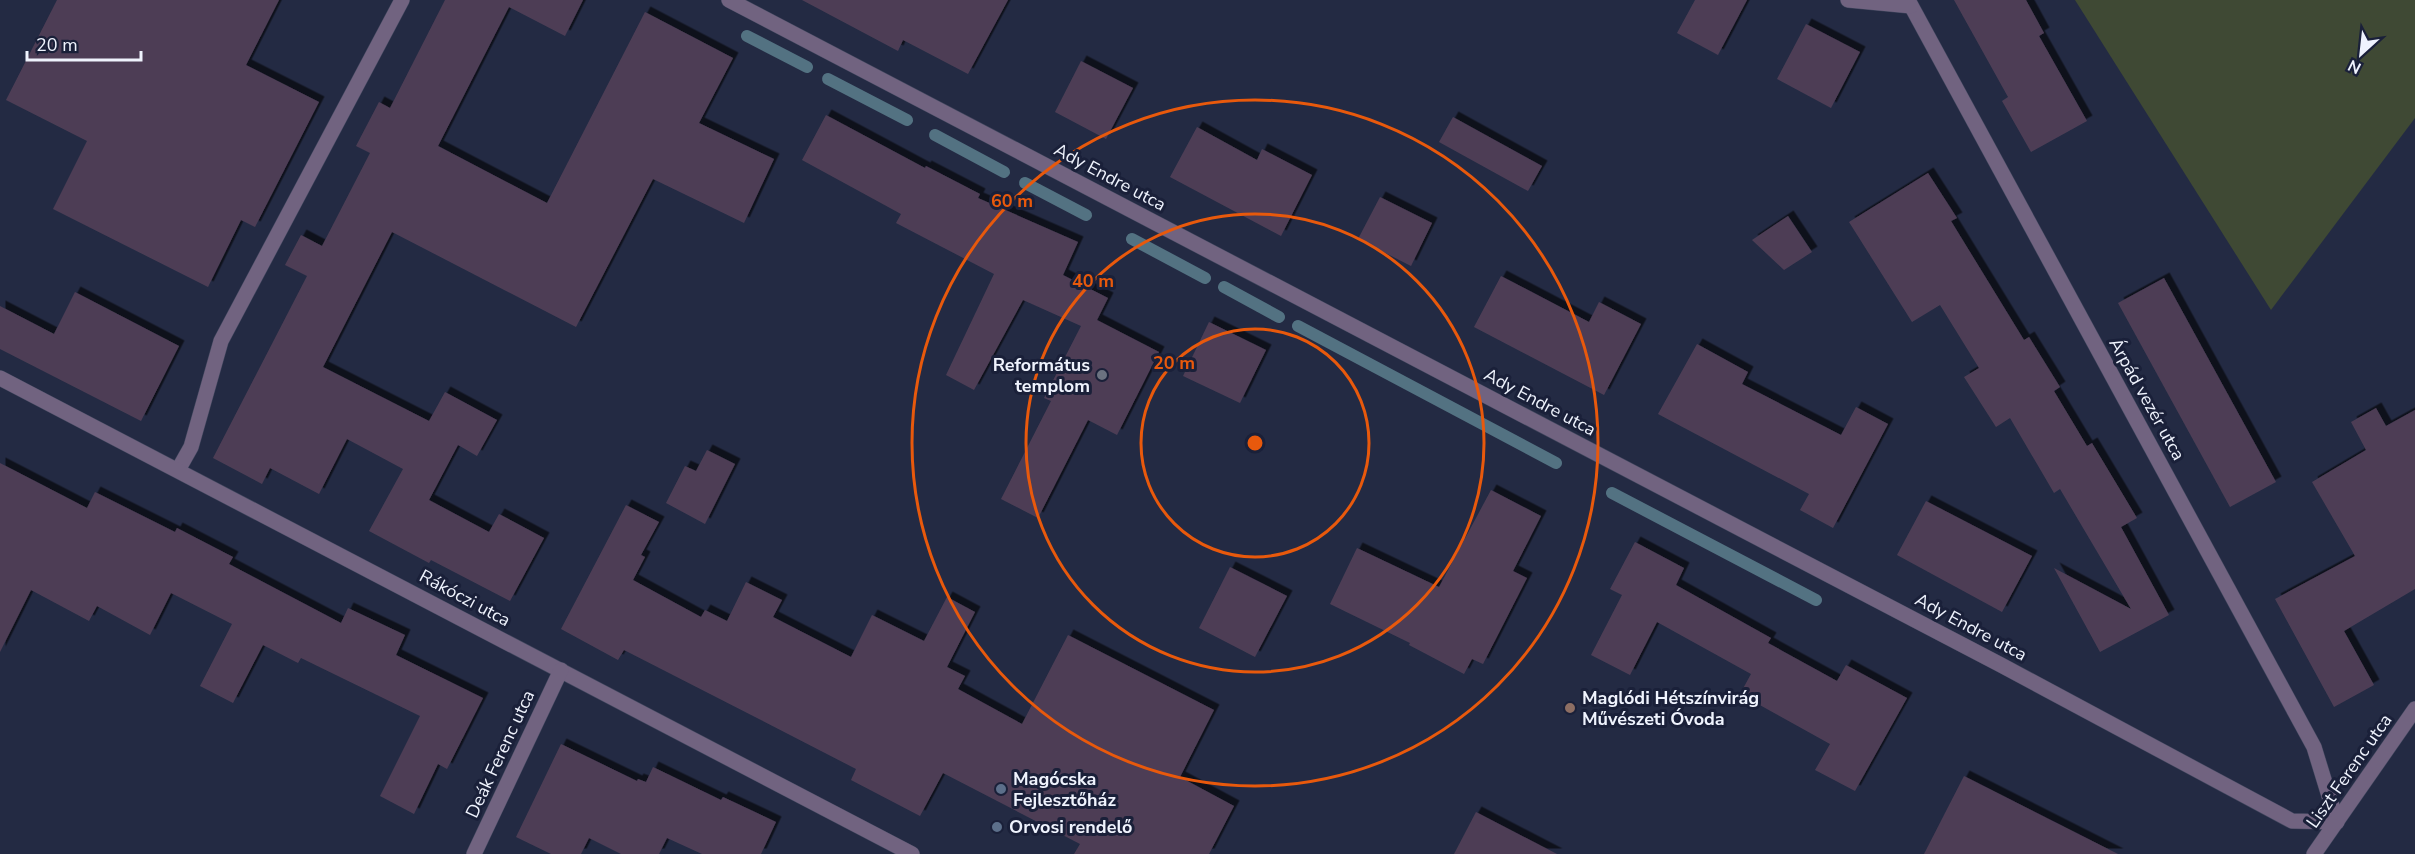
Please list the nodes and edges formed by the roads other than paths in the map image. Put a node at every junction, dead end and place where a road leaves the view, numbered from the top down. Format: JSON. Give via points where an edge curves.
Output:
{"nodes":[{"id":1,"x":402,"y":0,"type":"edge"},
{"id":2,"x":729,"y":0,"type":"edge"},
{"id":3,"x":1848,"y":0,"type":"edge"},
{"id":4,"x":1909,"y":3,"type":"edge"},
{"id":5,"x":1,"y":381,"type":"edge"},
{"id":6,"x":178,"y":470,"type":"junction"},
{"id":7,"x":561,"y":670,"type":"junction"},
{"id":8,"x":2415,"y":709,"type":"edge"},
{"id":9,"x":2337,"y":822,"type":"junction"},
{"id":10,"x":474,"y":854,"type":"edge"},
{"id":11,"x":912,"y":854,"type":"edge"},
{"id":12,"x":2314,"y":854,"type":"edge"}],
"edges":[{"from":1,"to":6,"type":"street","via":[[221,341],[191,447]]},
{"from":2,"to":9,"type":"street","name":"Ady Endre utca","via":[[2292,821]]},
{"from":3,"to":4,"type":"street"},
{"from":4,"to":9,"type":"street","name":"Árpád vezér utca","via":[[2314,747]]},
{"from":5,"to":6,"type":"street","name":"Rákóczi utca"},
{"from":6,"to":7,"type":"street","name":"Rákóczi utca"},
{"from":7,"to":10,"type":"street","name":"Deák Ferenc utca"},
{"from":7,"to":11,"type":"street","name":"Rákóczi utca"},
{"from":8,"to":9,"type":"street","name":"Liszt Ferenc utca"},
{"from":9,"to":12,"type":"street","name":"Liszt Ferenc utca"}]}
